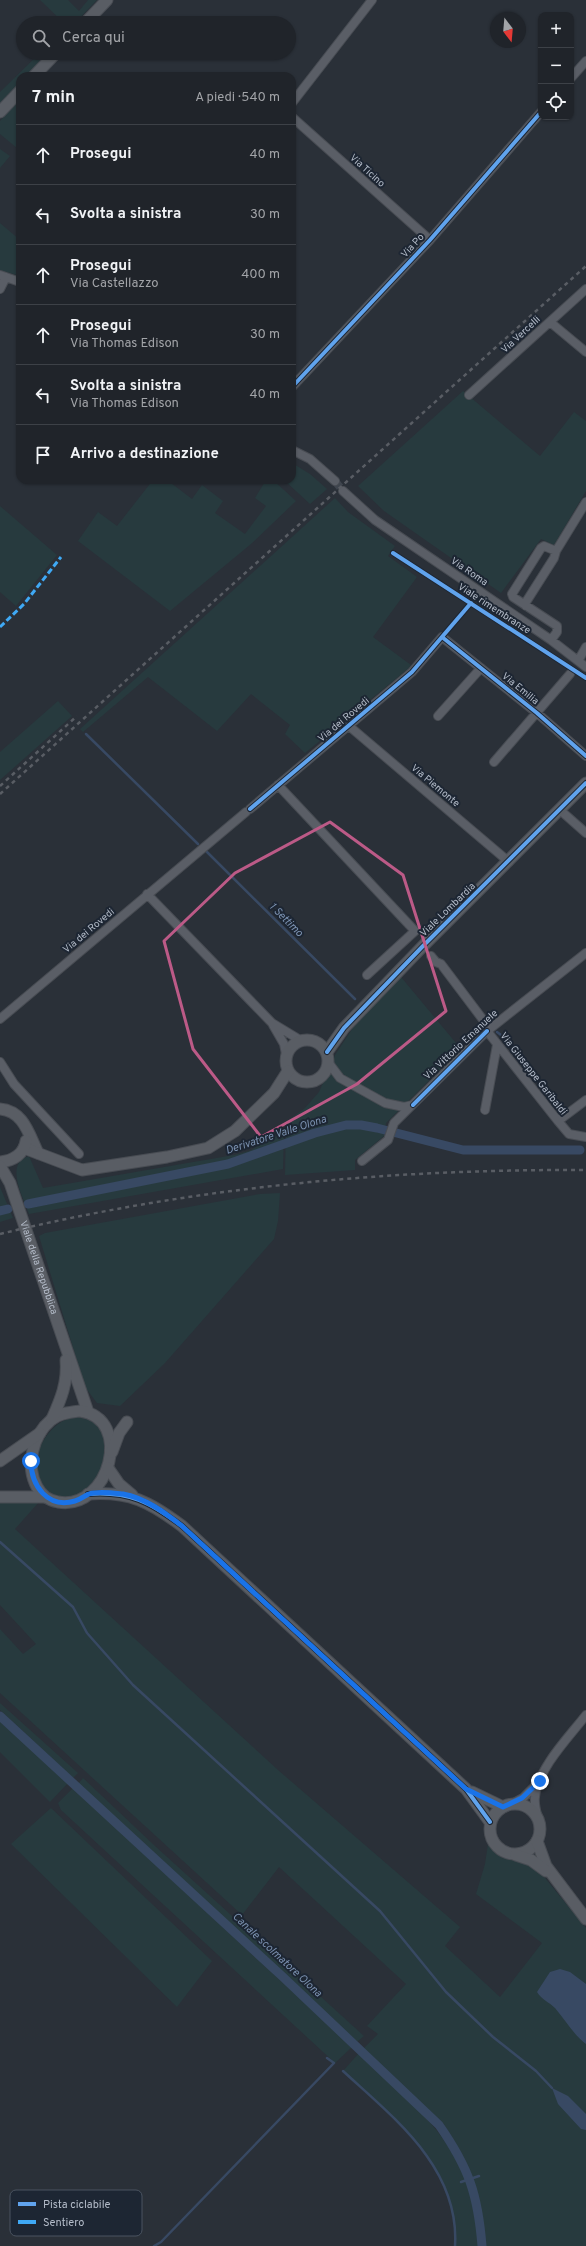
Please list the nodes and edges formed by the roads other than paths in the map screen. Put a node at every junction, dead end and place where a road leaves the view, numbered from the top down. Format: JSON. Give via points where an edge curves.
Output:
{"nodes":[{"id":1,"x":107,"y":0,"type":"edge"},
{"id":2,"x":372,"y":0,"type":"edge"},
{"id":3,"x":92,"y":16,"type":"edge"},
{"id":4,"x":49,"y":60,"type":"edge"},
{"id":5,"x":586,"y":61,"type":"edge"},
{"id":6,"x":38,"y":72,"type":"edge"},
{"id":7,"x":574,"y":75,"type":"edge"},
{"id":8,"x":16,"y":95,"type":"edge"},
{"id":9,"x":296,"y":98,"type":"edge"},
{"id":10,"x":0,"y":112,"type":"edge"},
{"id":11,"x":538,"y":115,"type":"edge"},
{"id":12,"x":296,"y":121,"type":"edge"},
{"id":13,"x":430,"y":240,"type":"junction"},
{"id":14,"x":3,"y":276,"type":"edge"},
{"id":15,"x":16,"y":281,"type":"edge"},
{"id":16,"x":0,"y":289,"type":"edge"},
{"id":17,"x":586,"y":289,"type":"edge"},
{"id":18,"x":550,"y":322,"type":"junction"},
{"id":19,"x":586,"y":352,"type":"edge"},
{"id":20,"x":296,"y":383,"type":"edge"},
{"id":21,"x":469,"y":396,"type":"dead end"},
{"id":22,"x":296,"y":452,"type":"edge"},
{"id":23,"x":335,"y":481,"type":"tunnel mouth"},
{"id":24,"x":343,"y":491,"type":"tunnel mouth"},
{"id":25,"x":586,"y":502,"type":"edge"},
{"id":26,"x":556,"y":551,"type":"junction"},
{"id":27,"x":526,"y":606,"type":"junction"},
{"id":28,"x":442,"y":637,"type":"joint"},
{"id":29,"x":551,"y":640,"type":"junction"},
{"id":30,"x":586,"y":647,"type":"edge"},
{"id":31,"x":578,"y":661,"type":"junction"},
{"id":32,"x":586,"y":667,"type":"edge"},
{"id":33,"x":481,"y":668,"type":"junction"},
{"id":34,"x":570,"y":674,"type":"dead end"},
{"id":35,"x":537,"y":713,"type":"junction"},
{"id":36,"x":438,"y":716,"type":"dead end"},
{"id":37,"x":349,"y":726,"type":"junction"},
{"id":38,"x":586,"y":756,"type":"edge"},
{"id":39,"x":494,"y":762,"type":"dead end"},
{"id":40,"x":586,"y":783,"type":"edge"},
{"id":41,"x":278,"y":785,"type":"junction"},
{"id":42,"x":560,"y":810,"type":"junction"},
{"id":43,"x":586,"y":833,"type":"edge"},
{"id":44,"x":509,"y":862,"type":"junction"},
{"id":45,"x":147,"y":894,"type":"junction"},
{"id":46,"x":586,"y":953,"type":"edge"},
{"id":47,"x":431,"y":956,"type":"dead end"},
{"id":48,"x":367,"y":975,"type":"dead end"},
{"id":49,"x":0,"y":1019,"type":"edge"},
{"id":50,"x":272,"y":1023,"type":"junction"},
{"id":51,"x":344,"y":1028,"type":"junction"},
{"id":52,"x":489,"y":1030,"type":"junction"},
{"id":53,"x":300,"y":1040,"type":"junction"},
{"id":54,"x":317,"y":1042,"type":"junction"},
{"id":55,"x":497,"y":1045,"type":"junction"},
{"id":56,"x":286,"y":1054,"type":"junction"},
{"id":57,"x":327,"y":1057,"type":"junction"},
{"id":58,"x":0,"y":1062,"type":"edge"},
{"id":59,"x":288,"y":1071,"type":"junction"},
{"id":60,"x":299,"y":1081,"type":"junction"},
{"id":61,"x":274,"y":1093,"type":"junction"},
{"id":62,"x":586,"y":1100,"type":"edge"},
{"id":63,"x":413,"y":1104,"type":"junction"},
{"id":64,"x":1,"y":1109,"type":"edge"},
{"id":65,"x":484,"y":1110,"type":"dead end"},
{"id":66,"x":558,"y":1121,"type":"junction"},
{"id":67,"x":27,"y":1132,"type":"junction"},
{"id":68,"x":586,"y":1137,"type":"edge"},
{"id":69,"x":24,"y":1148,"type":"junction"},
{"id":70,"x":38,"y":1153,"type":"junction"},
{"id":71,"x":79,"y":1154,"type":"dead end"},
{"id":72,"x":14,"y":1158,"type":"junction"},
{"id":73,"x":362,"y":1161,"type":"dead end"},
{"id":74,"x":0,"y":1162,"type":"edge"},
{"id":75,"x":0,"y":1166,"type":"edge"},
{"id":76,"x":10,"y":1183,"type":"junction"},
{"id":77,"x":66,"y":1351,"type":"junction"},
{"id":78,"x":88,"y":1412,"type":"junction"},
{"id":79,"x":52,"y":1419,"type":"junction"},
{"id":80,"x":127,"y":1422,"type":"dead end"},
{"id":81,"x":40,"y":1433,"type":"junction"},
{"id":82,"x":0,"y":1461,"type":"edge"},
{"id":83,"x":109,"y":1463,"type":"junction"},
{"id":84,"x":88,"y":1494,"type":"junction"},
{"id":85,"x":0,"y":1497,"type":"edge"},
{"id":86,"x":44,"y":1497,"type":"junction"},
{"id":87,"x":134,"y":1497,"type":"junction"},
{"id":88,"x":586,"y":1715,"type":"edge"},
{"id":89,"x":540,"y":1781,"type":"junction"},
{"id":90,"x":466,"y":1789,"type":"junction"},
{"id":91,"x":507,"y":1806,"type":"junction"},
{"id":92,"x":538,"y":1818,"type":"junction"},
{"id":93,"x":490,"y":1822,"type":"junction"},
{"id":94,"x":538,"y":1841,"type":"junction"},
{"id":95,"x":516,"y":1855,"type":"junction"},
{"id":96,"x":553,"y":1877,"type":"junction"},
{"id":97,"x":586,"y":1919,"type":"edge"}],
"edges":[{"from":1,"to":3,"type":"street"},
{"from":2,"to":9,"type":"street"},
{"from":4,"to":6,"type":"street"},
{"from":5,"to":7,"type":"street"},
{"from":8,"to":10,"type":"street"},
{"from":11,"to":13,"type":"street","name":"Via Po"},
{"from":12,"to":13,"type":"street","name":"Via Ticino"},
{"from":13,"to":20,"type":"street","name":"Via Po"},
{"from":14,"to":15,"type":"street"},
{"from":14,"to":16,"type":"street"},
{"from":17,"to":18,"type":"street","name":"Via Vercelli"},
{"from":18,"to":19,"type":"street"},
{"from":18,"to":21,"type":"street","name":"Via Vercelli"},
{"from":22,"to":23,"type":"street","via":[[310,460]]},
{"from":24,"to":29,"type":"street","name":"Via Roma","via":[[376,520]]},
{"from":25,"to":26,"type":"street"},
{"from":26,"to":27,"type":"street"},
{"from":26,"to":27,"type":"street","via":[[544,546],[541,548],[513,590],[513,597]]},
{"from":27,"to":29,"type":"street","via":[[557,626]]},
{"from":28,"to":33,"type":"street","name":"Via Emilia"},
{"from":28,"to":37,"type":"street","name":"Via dei Rovedi","via":[[412,672]]},
{"from":29,"to":31,"type":"street","name":"Via Roma"},
{"from":30,"to":31,"type":"street"},
{"from":31,"to":32,"type":"street","name":"Via Roma"},
{"from":33,"to":35,"type":"street","name":"Via Emilia"},
{"from":33,"to":36,"type":"street"},
{"from":34,"to":35,"type":"street"},
{"from":35,"to":38,"type":"street","name":"Via Emilia"},
{"from":35,"to":39,"type":"street"},
{"from":37,"to":41,"type":"street","name":"Via dei Rovedi"},
{"from":37,"to":44,"type":"street","name":"Via Piemonte"},
{"from":40,"to":42,"type":"street","name":"Viale Lombardia"},
{"from":41,"to":45,"type":"street","name":"Via dei Rovedi"},
{"from":41,"to":48,"type":"street","via":[[414,932]]},
{"from":42,"to":43,"type":"street"},
{"from":42,"to":44,"type":"street","name":"Viale Lombardia"},
{"from":44,"to":51,"type":"street","name":"Viale Lombardia","via":[[422,946]]},
{"from":45,"to":49,"type":"street","name":"Via dei Rovedi"},
{"from":45,"to":50,"type":"street"},
{"from":46,"to":52,"type":"street","name":"Via Vittorio Emanuele"},
{"from":47,"to":52,"type":"street","name":"Via Giuseppe Garibaldi","via":[[441,964]]},
{"from":50,"to":53,"type":"street"},
{"from":50,"to":56,"type":"street","via":[[284,1044]]},
{"from":51,"to":54,"type":"street","name":"Viale Lombardia"},
{"from":51,"to":57,"type":"street","name":"Viale Lombardia"},
{"from":52,"to":55,"type":"street","name":"Via Giuseppe Garibaldi"},
{"from":52,"to":63,"type":"street","name":"Via Vittorio Emanuele"},
{"from":53,"to":54,"type":"street","via":[[309,1039]]},
{"from":53,"to":56,"type":"street","via":[[292,1045]]},
{"from":54,"to":57,"type":"street"},
{"from":55,"to":65,"type":"street"},
{"from":55,"to":66,"type":"street","name":"Via Giuseppe Garibaldi"},
{"from":56,"to":59,"type":"street"},
{"from":57,"to":60,"type":"street","via":[[326,1070],[315,1080]]},
{"from":57,"to":63,"type":"street","via":[[340,1078],[385,1103],[404,1107]]},
{"from":58,"to":71,"type":"street","via":[[14,1084]]},
{"from":59,"to":60,"type":"street"},
{"from":59,"to":61,"type":"street"},
{"from":60,"to":61,"type":"street"},
{"from":61,"to":70,"type":"street","via":[[235,1131],[208,1148],[82,1170]]},
{"from":62,"to":66,"type":"street"},
{"from":63,"to":73,"type":"street","name":"Via Vittorio Emanuele","via":[[394,1123],[390,1137]]},
{"from":64,"to":67,"type":"street","via":[[16,1114]]},
{"from":66,"to":68,"type":"street","name":"Via Giuseppe Garibaldi","via":[[569,1134]]},
{"from":67,"to":69,"type":"street"},
{"from":67,"to":70,"type":"street"},
{"from":69,"to":70,"type":"street"},
{"from":69,"to":72,"type":"street"},
{"from":72,"to":74,"type":"street"},
{"from":72,"to":76,"type":"street","name":"Viale della Repubblica"},
{"from":75,"to":76,"type":"street","name":"Viale della Repubblica"},
{"from":76,"to":77,"type":"street","name":"Viale della Repubblica"},
{"from":77,"to":78,"type":"street","name":"Viale della Repubblica"},
{"from":77,"to":79,"type":"street","name":"Viale della Repubblica","via":[[66,1384]]},
{"from":78,"to":79,"type":"street","via":[[73,1412]]},
{"from":78,"to":83,"type":"street","via":[[99,1420],[107,1431],[111,1444]]},
{"from":79,"to":81,"type":"street"},
{"from":80,"to":83,"type":"street","via":[[114,1443]]},
{"from":81,"to":82,"type":"street"},
{"from":81,"to":86,"type":"street","via":[[32,1453],[31,1469],[37,1487]]},
{"from":83,"to":84,"type":"street","via":[[96,1487]]},
{"from":83,"to":87,"type":"street","via":[[119,1484]]},
{"from":84,"to":86,"type":"street","via":[[68,1502],[53,1501]]},
{"from":84,"to":87,"type":"street","via":[[108,1493]]},
{"from":85,"to":86,"type":"street"},
{"from":87,"to":90,"type":"street","via":[[182,1526]]},
{"from":88,"to":89,"type":"street","via":[[551,1760]]},
{"from":89,"to":91,"type":"street","via":[[522,1798]]},
{"from":89,"to":92,"type":"street","via":[[535,1796]]},
{"from":90,"to":91,"type":"street"},
{"from":90,"to":93,"type":"street"},
{"from":91,"to":92,"type":"street","via":[[527,1807]]},
{"from":91,"to":93,"type":"street","via":[[495,1814]]},
{"from":92,"to":94,"type":"street"},
{"from":93,"to":95,"type":"street","via":[[490,1834],[495,1845],[504,1852]]},
{"from":94,"to":95,"type":"street","via":[[528,1851]]},
{"from":94,"to":96,"type":"street","via":[[542,1859]]},
{"from":95,"to":96,"type":"street","via":[[538,1864]]},
{"from":96,"to":97,"type":"street"}]}
